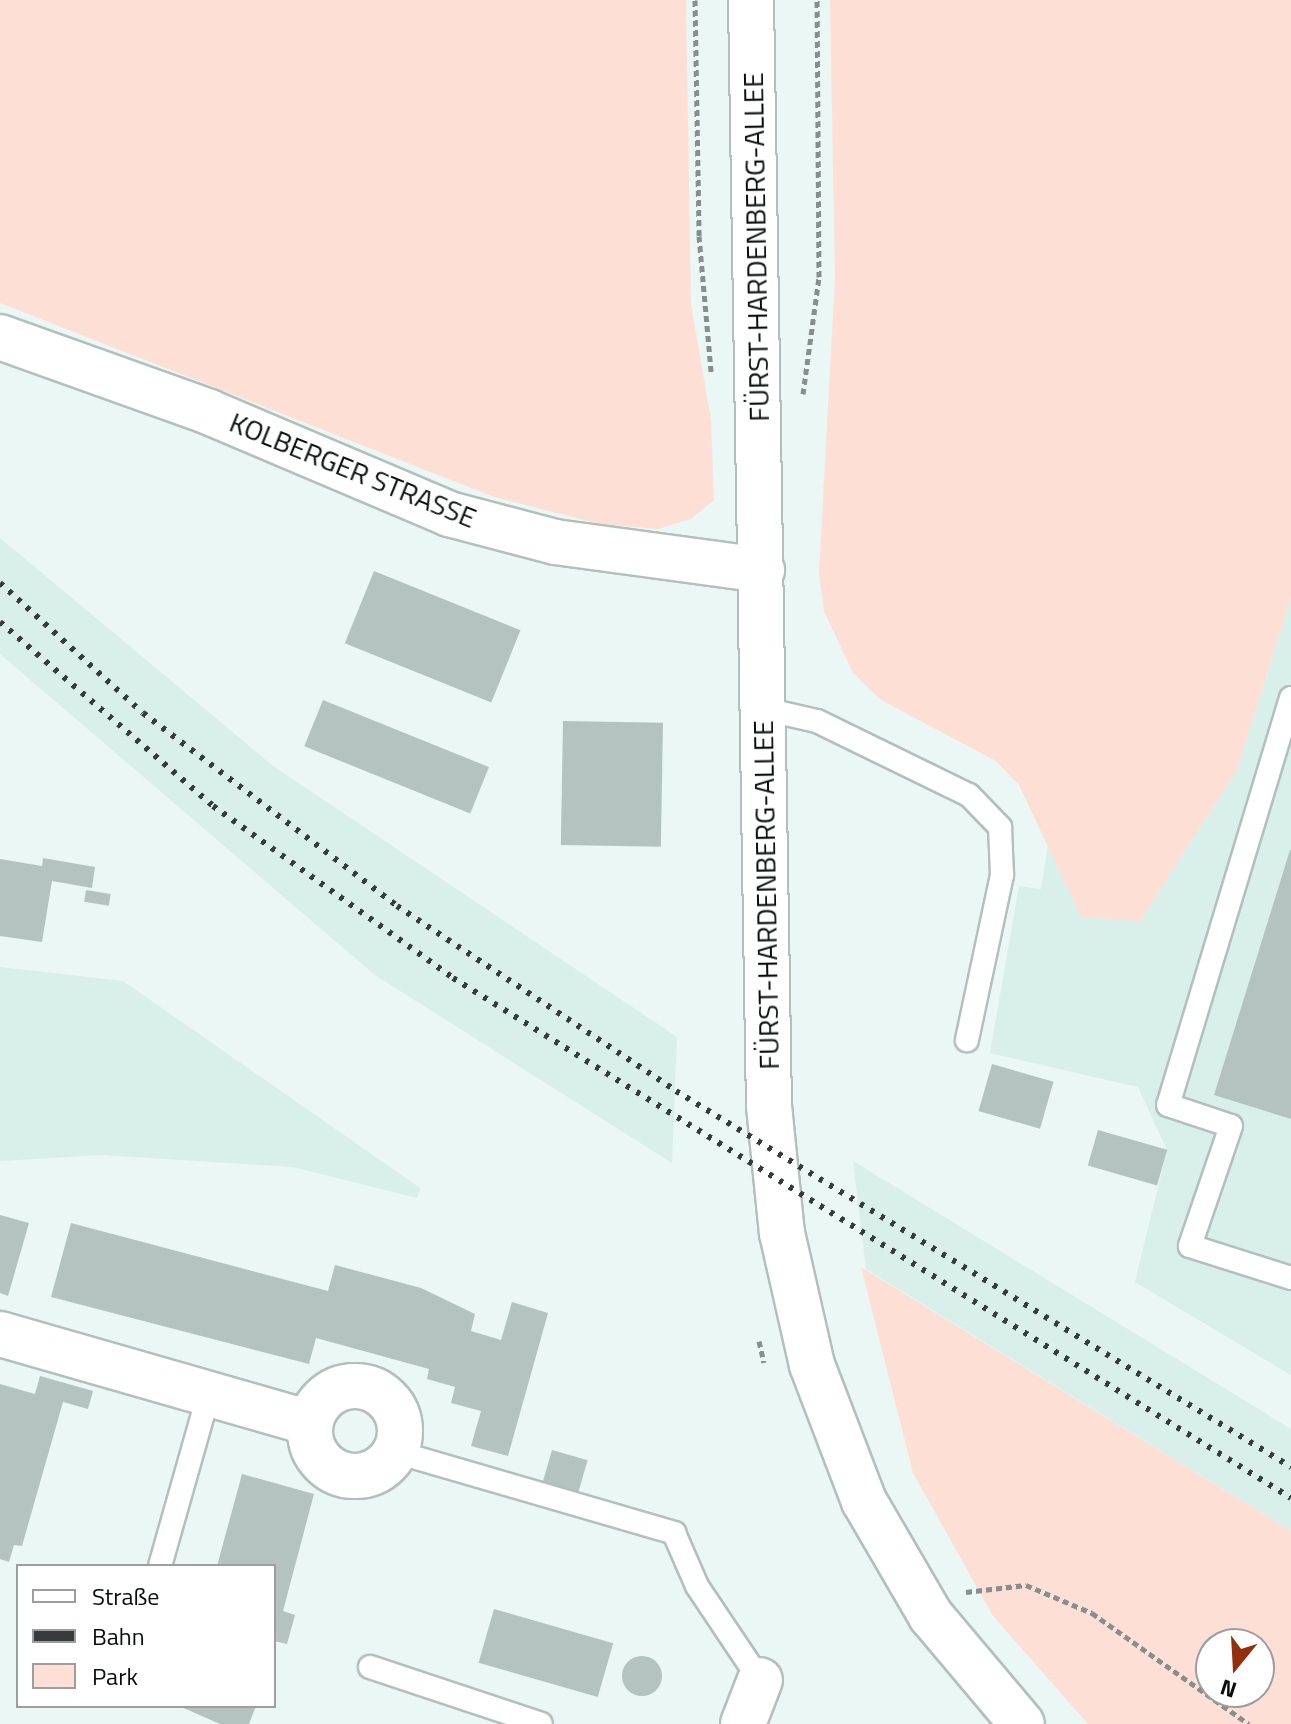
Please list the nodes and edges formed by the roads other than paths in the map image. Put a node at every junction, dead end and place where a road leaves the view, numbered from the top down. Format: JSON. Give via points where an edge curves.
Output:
{"nodes":[{"id":1,"x":751,"y":0,"type":"edge"},
{"id":2,"x":0,"y":337,"type":"edge"},
{"id":3,"x":762,"y":570,"type":"junction"},
{"id":4,"x":1291,"y":698,"type":"edge"},
{"id":5,"x":764,"y":709,"type":"junction"},
{"id":6,"x":967,"y":1040,"type":"dead end"},
{"id":7,"x":1291,"y":1278,"type":"edge"},
{"id":8,"x":0,"y":1334,"type":"edge"},
{"id":9,"x":209,"y":1393,"type":"junction"},
{"id":10,"x":310,"y":1423,"type":"junction"},
{"id":11,"x":396,"y":1452,"type":"junction"},
{"id":12,"x":161,"y":1564,"type":"edge"},
{"id":13,"x":370,"y":1667,"type":"dead end"},
{"id":14,"x":760,"y":1680,"type":"joint"},
{"id":15,"x":541,"y":1724,"type":"edge"},
{"id":16,"x":743,"y":1724,"type":"edge"},
{"id":17,"x":1022,"y":1724,"type":"edge"}],
"edges":[{"from":1,"to":3,"type":"street","name":"FÜRST-HARDENBERG-ALLEE"},
{"from":2,"to":3,"type":"street","name":"KOLBERGER STRASSE","via":[[209,412],[449,514],[570,544]]},
{"from":3,"to":5,"type":"street","name":"FÜRST-HARDENBERG-ALLEE"},
{"from":4,"to":7,"type":"lane","via":[[1168,1105],[1231,1126],[1190,1246]]},
{"from":5,"to":6,"type":"lane","via":[[817,721],[969,795],[1000,827],[1002,875]]},
{"from":5,"to":17,"type":"street","name":"FÜRST-HARDENBERG-ALLEE","via":[[769,1106],[782,1233],[812,1365],[871,1514],[931,1616]]},
{"from":8,"to":9,"type":"street"},
{"from":9,"to":10,"type":"street"},
{"from":9,"to":12,"type":"lane"},
{"from":10,"to":11,"type":"street","via":[[314,1452],[334,1472],[376,1472]]},
{"from":10,"to":11,"type":"street","via":[[325,1396],[370,1388],[400,1422]]},
{"from":11,"to":14,"type":"lane","via":[[674,1533],[703,1597]]},
{"from":13,"to":15,"type":"lane"},
{"from":14,"to":16,"type":"street"}]}
